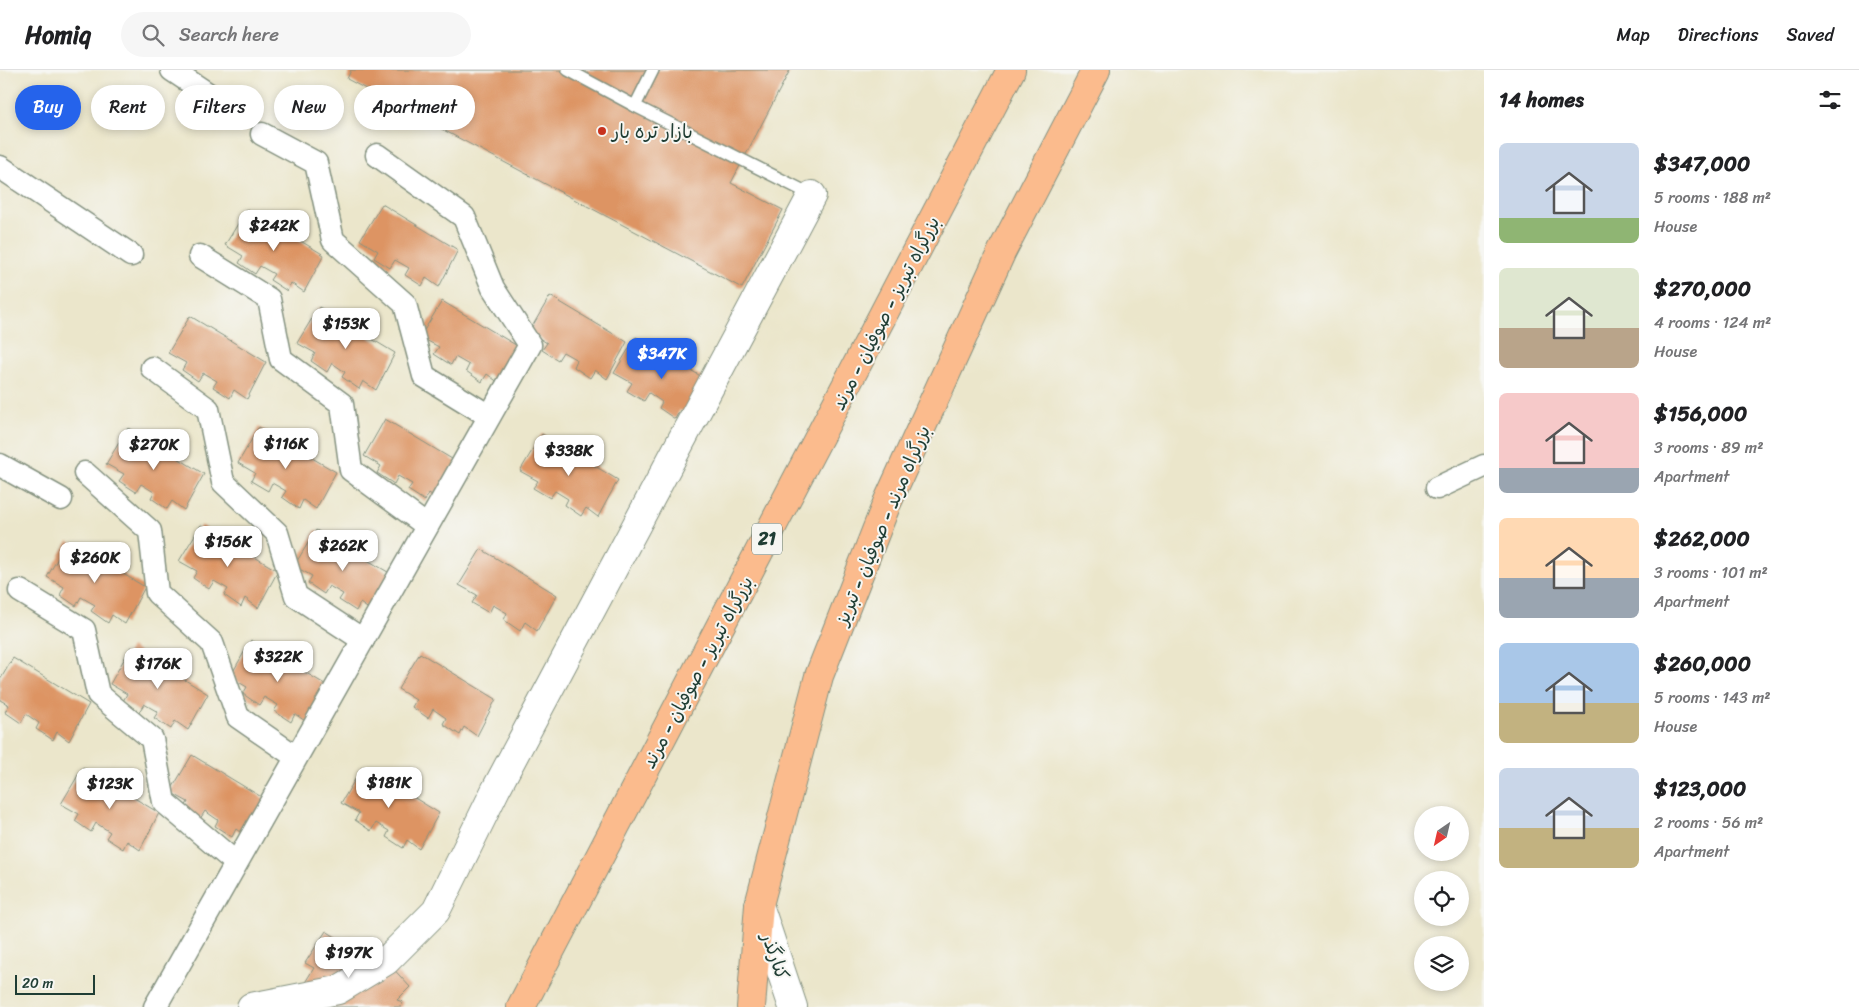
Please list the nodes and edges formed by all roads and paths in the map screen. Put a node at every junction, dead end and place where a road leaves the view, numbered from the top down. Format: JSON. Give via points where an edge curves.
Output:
{"nodes":[{"id":1,"x":172,"y":70,"type":"edge"},
{"id":2,"x":568,"y":70,"type":"edge"},
{"id":3,"x":653,"y":70,"type":"edge"},
{"id":4,"x":1011,"y":70,"type":"edge"},
{"id":5,"x":1096,"y":70,"type":"edge"},
{"id":6,"x":194,"y":85,"type":"edge"},
{"id":7,"x":635,"y":106,"type":"junction"},
{"id":8,"x":262,"y":134,"type":"dead end"},
{"id":9,"x":377,"y":155,"type":"dead end"},
{"id":10,"x":0,"y":167,"type":"edge"},
{"id":11,"x":812,"y":195,"type":"joint"},
{"id":12,"x":131,"y":255,"type":"dead end"},
{"id":13,"x":200,"y":256,"type":"dead end"},
{"id":14,"x":152,"y":368,"type":"dead end"},
{"id":15,"x":489,"y":416,"type":"junction"},
{"id":16,"x":0,"y":464,"type":"edge"},
{"id":17,"x":1484,"y":466,"type":"edge"},
{"id":18,"x":85,"y":473,"type":"dead end"},
{"id":19,"x":1437,"y":488,"type":"dead end"},
{"id":20,"x":61,"y":499,"type":"dead end"},
{"id":21,"x":427,"y":526,"type":"junction"},
{"id":22,"x":20,"y":591,"type":"dead end"},
{"id":23,"x":363,"y":640,"type":"junction"},
{"id":24,"x":296,"y":757,"type":"junction"},
{"id":25,"x":236,"y":864,"type":"junction"},
{"id":26,"x":759,"y":905,"type":"junction"},
{"id":27,"x":155,"y":1007,"type":"edge"},
{"id":28,"x":251,"y":1007,"type":"edge"},
{"id":29,"x":521,"y":1007,"type":"edge"},
{"id":30,"x":751,"y":1007,"type":"edge"},
{"id":31,"x":793,"y":1007,"type":"edge"}],
"edges":[{"from":1,"to":6,"type":"street"},
{"from":2,"to":7,"type":"lane"},
{"from":3,"to":7,"type":"lane"},
{"from":4,"to":29,"type":"highway","name":"بزرگراه تبریز - صوفیان - مرند","number":"21"},
{"from":5,"to":26,"type":"highway","name":"بزرگراه مرند - صوفیان - تبریز","via":[[1002,251],[887,504],[819,676]]},
{"from":7,"to":11,"type":"lane"},
{"from":8,"to":15,"type":"street","via":[[316,163],[333,240],[405,304],[424,376]]},
{"from":9,"to":15,"type":"street","via":[[464,217],[494,288],[530,345]]},
{"from":10,"to":12,"type":"street"},
{"from":11,"to":28,"type":"street","via":[[496,789],[436,911],[386,961],[338,990]]},
{"from":13,"to":21,"type":"street","via":[[269,299],[281,359],[342,404],[351,470]]},
{"from":14,"to":23,"type":"street","via":[[208,409],[223,482],[277,533],[296,596]]},
{"from":15,"to":21,"type":"street"},
{"from":16,"to":20,"type":"street"},
{"from":17,"to":19,"type":"street"},
{"from":18,"to":24,"type":"street","via":[[150,531],[157,593],[212,643],[238,717]]},
{"from":21,"to":23,"type":"street"},
{"from":22,"to":25,"type":"street","via":[[84,630],[98,694],[152,739],[164,802]]},
{"from":23,"to":24,"type":"street"},
{"from":24,"to":25,"type":"street"},
{"from":25,"to":27,"type":"street"},
{"from":26,"to":30,"type":"highway","name":"بزرگراه مرند - صوفیان - تبریز"},
{"from":26,"to":31,"type":"street","name":"کنارگذر"}]}
